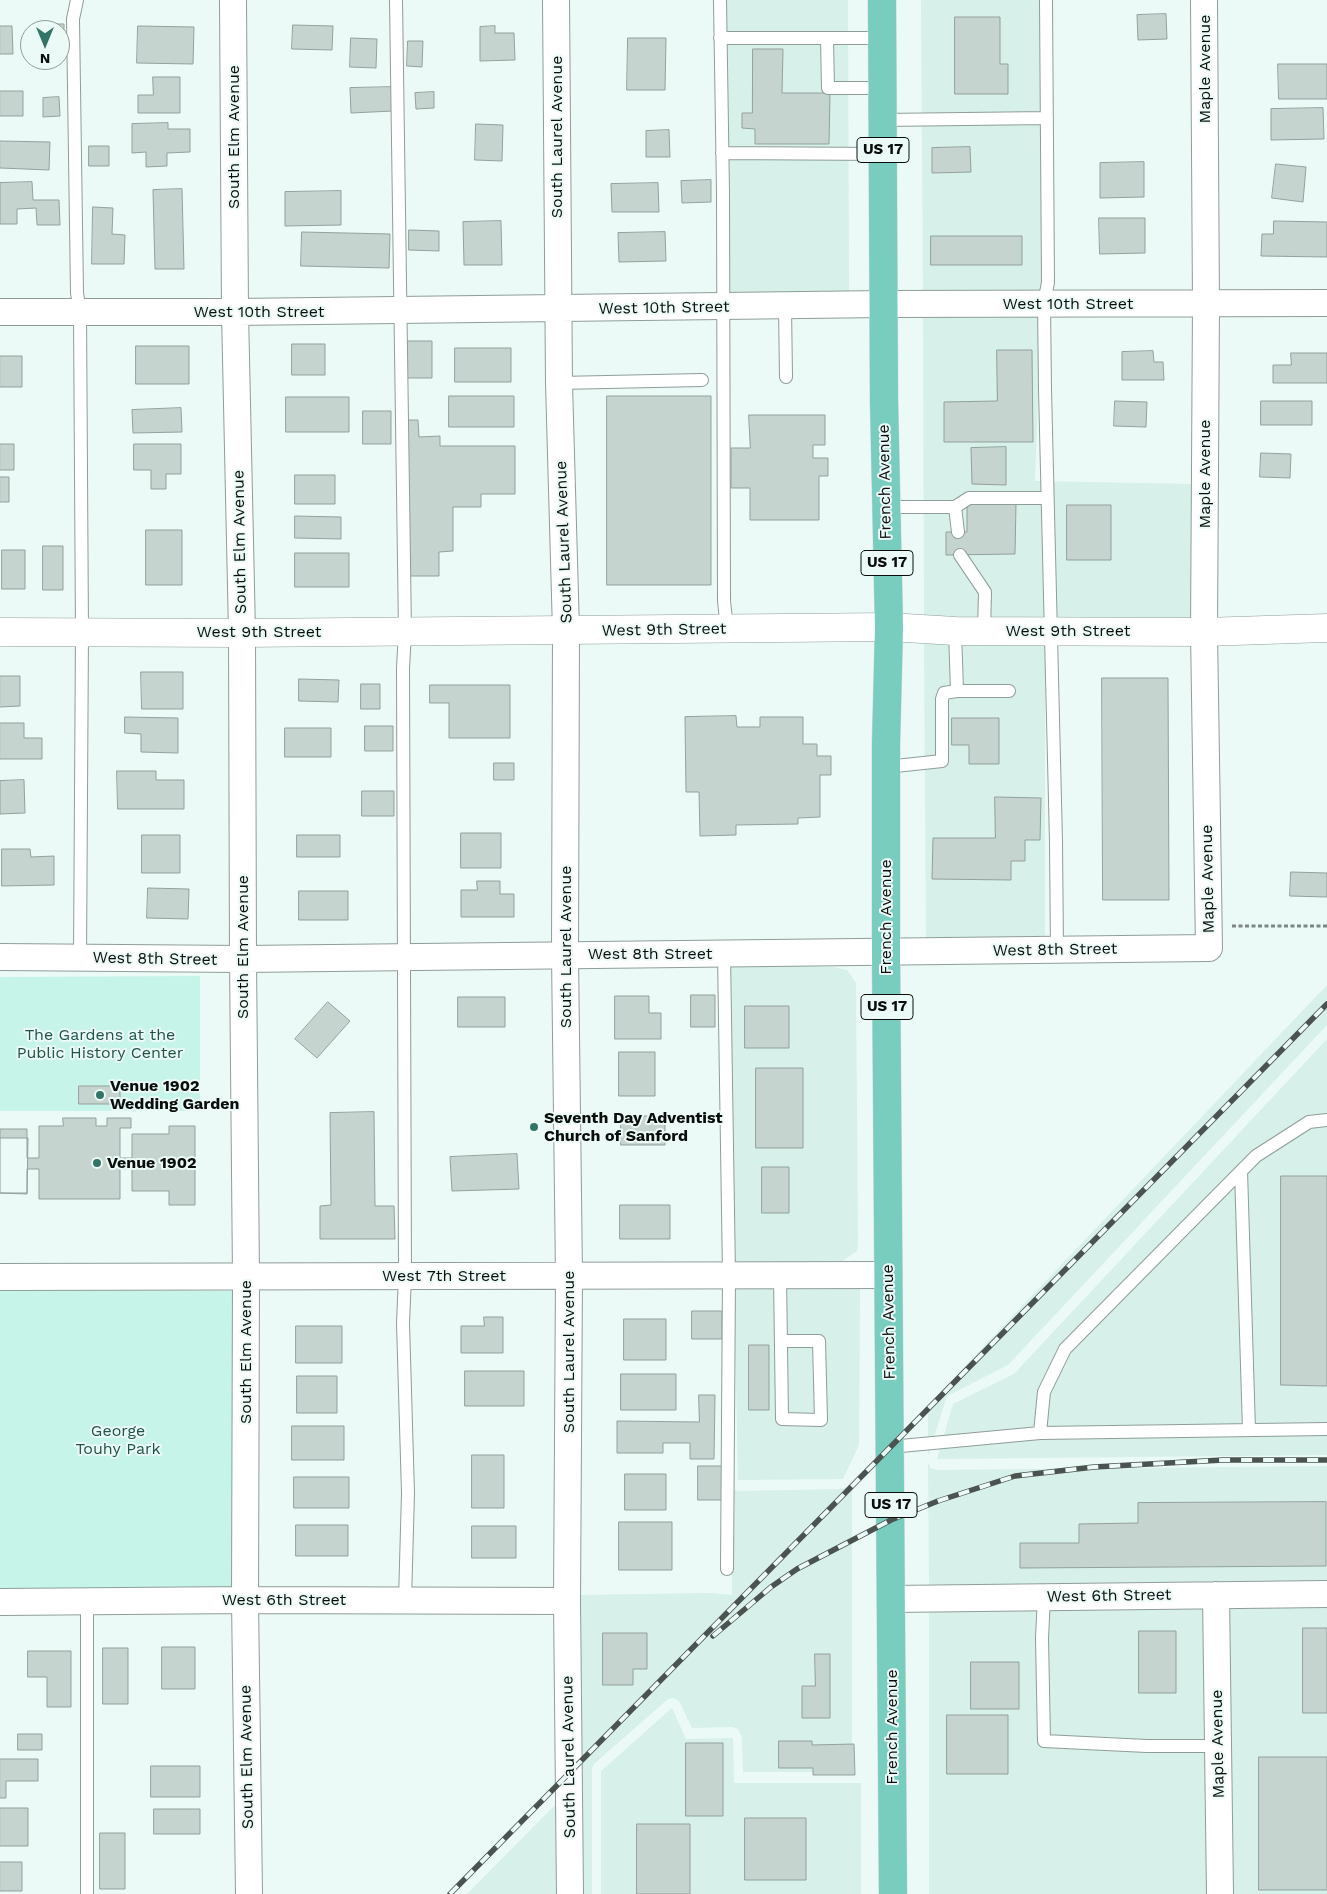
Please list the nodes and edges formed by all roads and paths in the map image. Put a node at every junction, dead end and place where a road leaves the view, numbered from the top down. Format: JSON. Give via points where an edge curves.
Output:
{"nodes":[{"id":1,"x":77,"y":0,"type":"edge"},
{"id":2,"x":233,"y":0,"type":"edge"},
{"id":3,"x":396,"y":0,"type":"edge"},
{"id":4,"x":556,"y":0,"type":"edge"},
{"id":5,"x":720,"y":0,"type":"edge"},
{"id":6,"x":882,"y":0,"type":"edge"},
{"id":7,"x":1046,"y":0,"type":"edge"},
{"id":8,"x":1204,"y":0,"type":"edge"},
{"id":9,"x":720,"y":38,"type":"junction"},
{"id":10,"x":827,"y":38,"type":"junction"},
{"id":11,"x":882,"y":38,"type":"junction"},
{"id":12,"x":882,"y":88,"type":"junction"},
{"id":13,"x":1047,"y":118,"type":"junction"},
{"id":14,"x":883,"y":120,"type":"junction"},
{"id":15,"x":722,"y":153,"type":"junction"},
{"id":16,"x":883,"y":154,"type":"junction"},
{"id":17,"x":1327,"y":303,"type":"edge"},
{"id":18,"x":884,"y":304,"type":"junction"},
{"id":19,"x":1044,"y":304,"type":"junction"},
{"id":20,"x":1206,"y":304,"type":"junction"},
{"id":21,"x":723,"y":306,"type":"junction"},
{"id":22,"x":785,"y":306,"type":"junction"},
{"id":23,"x":558,"y":309,"type":"junction"},
{"id":24,"x":401,"y":311,"type":"junction"},
{"id":25,"x":0,"y":312,"type":"edge"},
{"id":26,"x":80,"y":312,"type":"junction"},
{"id":27,"x":235,"y":312,"type":"junction"},
{"id":28,"x":786,"y":377,"type":"dead end"},
{"id":29,"x":702,"y":380,"type":"dead end"},
{"id":30,"x":560,"y":383,"type":"junction"},
{"id":31,"x":1047,"y":498,"type":"junction"},
{"id":32,"x":885,"y":507,"type":"junction"},
{"id":33,"x":955,"y":507,"type":"junction"},
{"id":34,"x":958,"y":532,"type":"dead end"},
{"id":35,"x":960,"y":555,"type":"dead end"},
{"id":36,"x":889,"y":627,"type":"junction"},
{"id":37,"x":1327,"y":628,"type":"edge"},
{"id":38,"x":727,"y":629,"type":"junction"},
{"id":39,"x":566,"y":631,"type":"junction"},
{"id":40,"x":955,"y":631,"type":"junction"},
{"id":41,"x":984,"y":631,"type":"junction"},
{"id":42,"x":1050,"y":631,"type":"junction"},
{"id":43,"x":0,"y":632,"type":"edge"},
{"id":44,"x":82,"y":632,"type":"junction"},
{"id":45,"x":405,"y":632,"type":"junction"},
{"id":46,"x":1204,"y":632,"type":"junction"},
{"id":47,"x":242,"y":633,"type":"junction"},
{"id":48,"x":957,"y":690,"type":"junction"},
{"id":49,"x":1009,"y":691,"type":"dead end"},
{"id":50,"x":886,"y":767,"type":"junction"},
{"id":51,"x":1327,"y":926,"type":"edge"},
{"id":52,"x":1209,"y":937,"type":"junction"},
{"id":53,"x":1057,"y":950,"type":"junction"},
{"id":54,"x":886,"y":953,"type":"junction"},
{"id":55,"x":724,"y":954,"type":"junction"},
{"id":56,"x":565,"y":955,"type":"junction"},
{"id":57,"x":0,"y":957,"type":"edge"},
{"id":58,"x":405,"y":957,"type":"junction"},
{"id":59,"x":80,"y":958,"type":"junction"},
{"id":60,"x":243,"y":959,"type":"junction"},
{"id":61,"x":1327,"y":1120,"type":"edge"},
{"id":62,"x":1241,"y":1171,"type":"junction"},
{"id":63,"x":569,"y":1275,"type":"junction"},
{"id":64,"x":729,"y":1275,"type":"junction"},
{"id":65,"x":780,"y":1275,"type":"junction"},
{"id":66,"x":889,"y":1275,"type":"junction"},
{"id":67,"x":0,"y":1276,"type":"edge"},
{"id":68,"x":405,"y":1276,"type":"junction"},
{"id":69,"x":246,"y":1277,"type":"junction"},
{"id":70,"x":781,"y":1340,"type":"junction"},
{"id":71,"x":1250,"y":1430,"type":"junction"},
{"id":72,"x":1327,"y":1430,"type":"edge"},
{"id":73,"x":1040,"y":1433,"type":"junction"},
{"id":74,"x":890,"y":1447,"type":"junction"},
{"id":75,"x":728,"y":1569,"type":"dead end"},
{"id":76,"x":1327,"y":1594,"type":"edge"},
{"id":77,"x":1216,"y":1595,"type":"junction"},
{"id":78,"x":1044,"y":1597,"type":"junction"},
{"id":79,"x":891,"y":1599,"type":"junction"},
{"id":80,"x":245,"y":1600,"type":"junction"},
{"id":81,"x":405,"y":1600,"type":"junction"},
{"id":82,"x":567,"y":1601,"type":"junction"},
{"id":83,"x":0,"y":1602,"type":"edge"},
{"id":84,"x":88,"y":1602,"type":"junction"},
{"id":85,"x":1218,"y":1746,"type":"junction"},
{"id":86,"x":88,"y":1894,"type":"edge"},
{"id":87,"x":249,"y":1894,"type":"edge"},
{"id":88,"x":570,"y":1894,"type":"edge"},
{"id":89,"x":893,"y":1894,"type":"edge"},
{"id":90,"x":1220,"y":1894,"type":"edge"}],
"edges":[{"from":1,"to":26,"type":"lane","via":[[73,19],[77,293]]},
{"from":2,"to":27,"type":"street","name":"South Elm Avenue"},
{"from":3,"to":24,"type":"lane"},
{"from":4,"to":23,"type":"street","name":"South Laurel Avenue"},
{"from":5,"to":9,"type":"lane"},
{"from":6,"to":11,"type":"main road","name":"French Avenue","number":"US 17"},
{"from":7,"to":13,"type":"lane"},
{"from":8,"to":20,"type":"street","name":"Maple Avenue"},
{"from":9,"to":10,"type":"lane"},
{"from":9,"to":15,"type":"lane"},
{"from":10,"to":11,"type":"lane"},
{"from":10,"to":12,"type":"lane","via":[[828,88]]},
{"from":11,"to":12,"type":"main road","name":"French Avenue","number":"US 17"},
{"from":12,"to":14,"type":"main road","name":"French Avenue","number":"US 17"},
{"from":13,"to":14,"type":"lane"},
{"from":13,"to":19,"type":"lane","via":[[1048,282]]},
{"from":14,"to":16,"type":"main road","name":"French Avenue","number":"US 17"},
{"from":15,"to":16,"type":"lane"},
{"from":15,"to":21,"type":"lane"},
{"from":16,"to":18,"type":"main road","name":"French Avenue","number":"US 17"},
{"from":17,"to":20,"type":"street","name":"West 10th Street"},
{"from":18,"to":19,"type":"street","name":"West 10th Street"},
{"from":18,"to":22,"type":"street","name":"West 10th Street"},
{"from":18,"to":32,"type":"main road","name":"French Avenue","number":"US 17"},
{"from":19,"to":20,"type":"street","name":"West 10th Street"},
{"from":19,"to":31,"type":"lane"},
{"from":20,"to":46,"type":"street","name":"Maple Avenue"},
{"from":21,"to":22,"type":"street","name":"West 10th Street"},
{"from":21,"to":23,"type":"street","name":"West 10th Street"},
{"from":21,"to":38,"type":"lane","via":[[724,601]]},
{"from":22,"to":28,"type":"lane"},
{"from":23,"to":24,"type":"street","name":"West 10th Street"},
{"from":23,"to":30,"type":"street","name":"South Laurel Avenue"},
{"from":24,"to":27,"type":"street","name":"West 10th Street"},
{"from":24,"to":45,"type":"lane"},
{"from":25,"to":26,"type":"street","name":"West 10th Street"},
{"from":26,"to":27,"type":"street","name":"West 10th Street"},
{"from":26,"to":44,"type":"lane"},
{"from":27,"to":47,"type":"street","name":"South Elm Avenue"},
{"from":29,"to":30,"type":"lane"},
{"from":30,"to":39,"type":"street","name":"South Laurel Avenue"},
{"from":31,"to":33,"type":"lane","via":[[969,498]]},
{"from":31,"to":42,"type":"lane"},
{"from":32,"to":33,"type":"lane"},
{"from":32,"to":36,"type":"main road","name":"French Avenue","number":"US 17"},
{"from":33,"to":34,"type":"lane"},
{"from":35,"to":41,"type":"lane","via":[[985,592]]},
{"from":36,"to":38,"type":"street","name":"West 9th Street"},
{"from":36,"to":40,"type":"street","name":"West 9th Street"},
{"from":36,"to":50,"type":"main road","name":"French Avenue","number":"US 17"},
{"from":37,"to":46,"type":"street","name":"West 9th Street"},
{"from":38,"to":39,"type":"street","name":"West 9th Street"},
{"from":39,"to":45,"type":"street","name":"West 9th Street"},
{"from":39,"to":56,"type":"street","name":"South Laurel Avenue"},
{"from":40,"to":41,"type":"street","name":"West 9th Street"},
{"from":40,"to":48,"type":"lane"},
{"from":41,"to":42,"type":"street","name":"West 9th Street"},
{"from":42,"to":46,"type":"street","name":"West 9th Street"},
{"from":42,"to":53,"type":"lane"},
{"from":43,"to":44,"type":"street","name":"West 9th Street"},
{"from":44,"to":47,"type":"street","name":"West 9th Street"},
{"from":44,"to":59,"type":"lane"},
{"from":45,"to":47,"type":"street","name":"West 9th Street"},
{"from":45,"to":58,"type":"lane"},
{"from":46,"to":52,"type":"street","name":"Maple Avenue"},
{"from":47,"to":60,"type":"street","name":"South Elm Avenue"},
{"from":48,"to":49,"type":"lane"},
{"from":48,"to":50,"type":"lane","via":[[942,696],[942,762]]},
{"from":50,"to":54,"type":"main road","name":"French Avenue","number":"US 17"},
{"from":51,"to":52,"type":"path"},
{"from":52,"to":53,"type":"street","name":"West 8th Street"},
{"from":53,"to":54,"type":"street","name":"West 8th Street"},
{"from":54,"to":55,"type":"street","name":"West 8th Street"},
{"from":54,"to":66,"type":"main road","name":"French Avenue","number":"US 17"},
{"from":55,"to":56,"type":"street","name":"West 8th Street"},
{"from":55,"to":64,"type":"lane"},
{"from":56,"to":58,"type":"street","name":"West 8th Street"},
{"from":56,"to":63,"type":"street","name":"South Laurel Avenue"},
{"from":57,"to":59,"type":"street","name":"West 8th Street"},
{"from":58,"to":60,"type":"street","name":"West 8th Street"},
{"from":58,"to":68,"type":"lane"},
{"from":59,"to":60,"type":"street","name":"West 8th Street"},
{"from":60,"to":69,"type":"street","name":"South Elm Avenue"},
{"from":61,"to":62,"type":"lane","via":[[1309,1122],[1256,1156]]},
{"from":62,"to":71,"type":"lane"},
{"from":62,"to":73,"type":"lane","via":[[1065,1349],[1044,1392]]},
{"from":63,"to":64,"type":"street","name":"West 7th Street"},
{"from":63,"to":68,"type":"street","name":"West 7th Street"},
{"from":63,"to":82,"type":"street","name":"South Laurel Avenue"},
{"from":64,"to":65,"type":"street","name":"West 7th Street"},
{"from":64,"to":75,"type":"lane"},
{"from":65,"to":66,"type":"street","name":"West 7th Street"},
{"from":65,"to":70,"type":"lane"},
{"from":66,"to":74,"type":"main road","name":"French Avenue","number":"US 17"},
{"from":67,"to":69,"type":"street","name":"West 7th Street"},
{"from":68,"to":69,"type":"street","name":"West 7th Street"},
{"from":68,"to":81,"type":"lane","via":[[403,1323],[408,1494]]},
{"from":69,"to":80,"type":"street","name":"South Elm Avenue"},
{"from":70,"to":70,"type":"lane","via":[[782,1419],[821,1420],[819,1341]]},
{"from":71,"to":72,"type":"lane"},
{"from":71,"to":73,"type":"lane"},
{"from":73,"to":74,"type":"lane"},
{"from":74,"to":79,"type":"main road","name":"French Avenue","number":"US 17"},
{"from":76,"to":77,"type":"street","name":"West 6th Street"},
{"from":77,"to":78,"type":"street","name":"West 6th Street"},
{"from":77,"to":85,"type":"street","name":"Maple Avenue"},
{"from":78,"to":79,"type":"street","name":"West 6th Street"},
{"from":78,"to":85,"type":"lane","via":[[1044,1741]]},
{"from":79,"to":89,"type":"main road","name":"French Avenue","number":"US 17"},
{"from":80,"to":81,"type":"street","name":"West 6th Street"},
{"from":80,"to":84,"type":"street","name":"West 6th Street"},
{"from":80,"to":87,"type":"street","name":"South Elm Avenue"},
{"from":81,"to":82,"type":"street","name":"West 6th Street"},
{"from":82,"to":88,"type":"street","name":"South Laurel Avenue"},
{"from":83,"to":84,"type":"street","name":"West 6th Street"},
{"from":84,"to":86,"type":"lane"},
{"from":85,"to":90,"type":"street","name":"Maple Avenue"}]}
